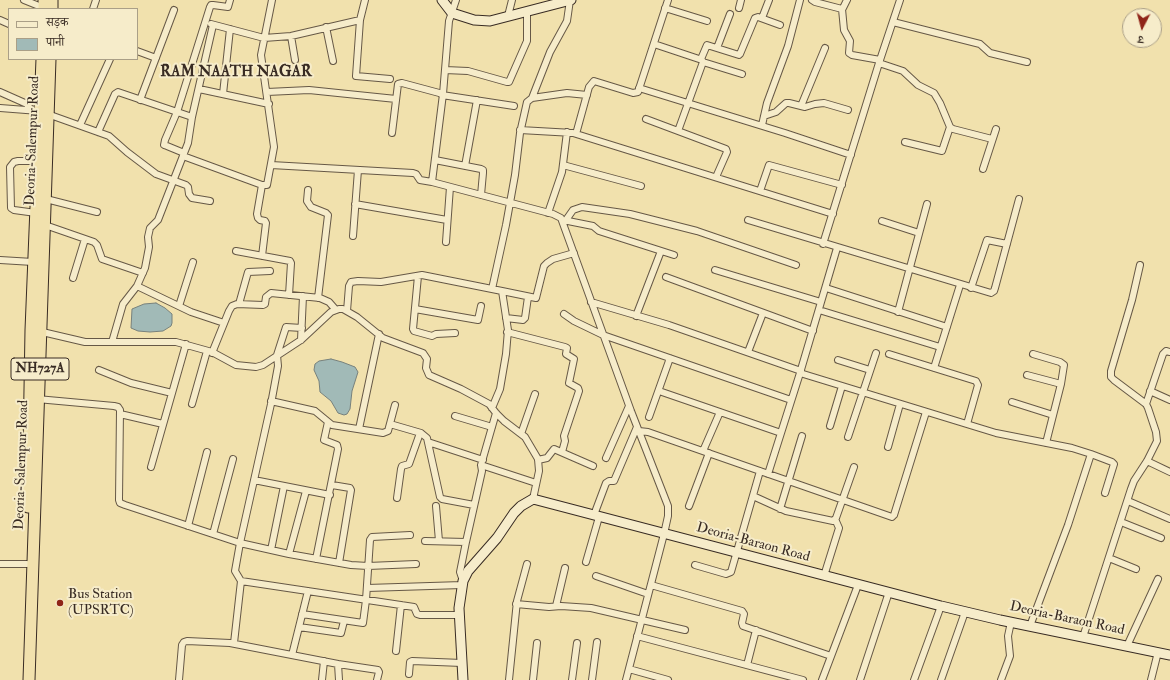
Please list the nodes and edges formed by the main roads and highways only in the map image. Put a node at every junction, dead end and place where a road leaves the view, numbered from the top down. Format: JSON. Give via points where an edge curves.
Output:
{"nodes":[{"id":1,"x":42,"y":60,"type":"edge"},
{"id":2,"x":50,"y":60,"type":"edge"},
{"id":3,"x":39,"y":112,"type":"junction"},
{"id":4,"x":36,"y":331,"type":"junction"},
{"id":5,"x":34,"y":399,"type":"junction"},
{"id":6,"x":23,"y":680,"type":"edge"},
{"id":7,"x":29,"y":680,"type":"edge"}],
"edges":[{"from":1,"to":3,"type":"highway","name":"Deoria-Salempur Road","number":"NH727A"},
{"from":2,"to":3,"type":"highway","name":"Deoria-Salempur Road","number":"NH727A"},
{"from":3,"to":4,"type":"highway","name":"Deoria-Salempur Road","number":"NH727A","via":[[33,262]]},
{"from":3,"to":4,"type":"highway","name":"Deoria-Salempur Road","number":"NH727A","via":[[46,199]]},
{"from":4,"to":5,"type":"highway","name":"Deoria-Salempur Road","number":"NH727A"},
{"from":5,"to":6,"type":"highway","name":"Deoria-Salempur Road","number":"NH727A"},
{"from":5,"to":7,"type":"highway","name":"Deoria-Salempur Road","number":"NH727A"}]}
